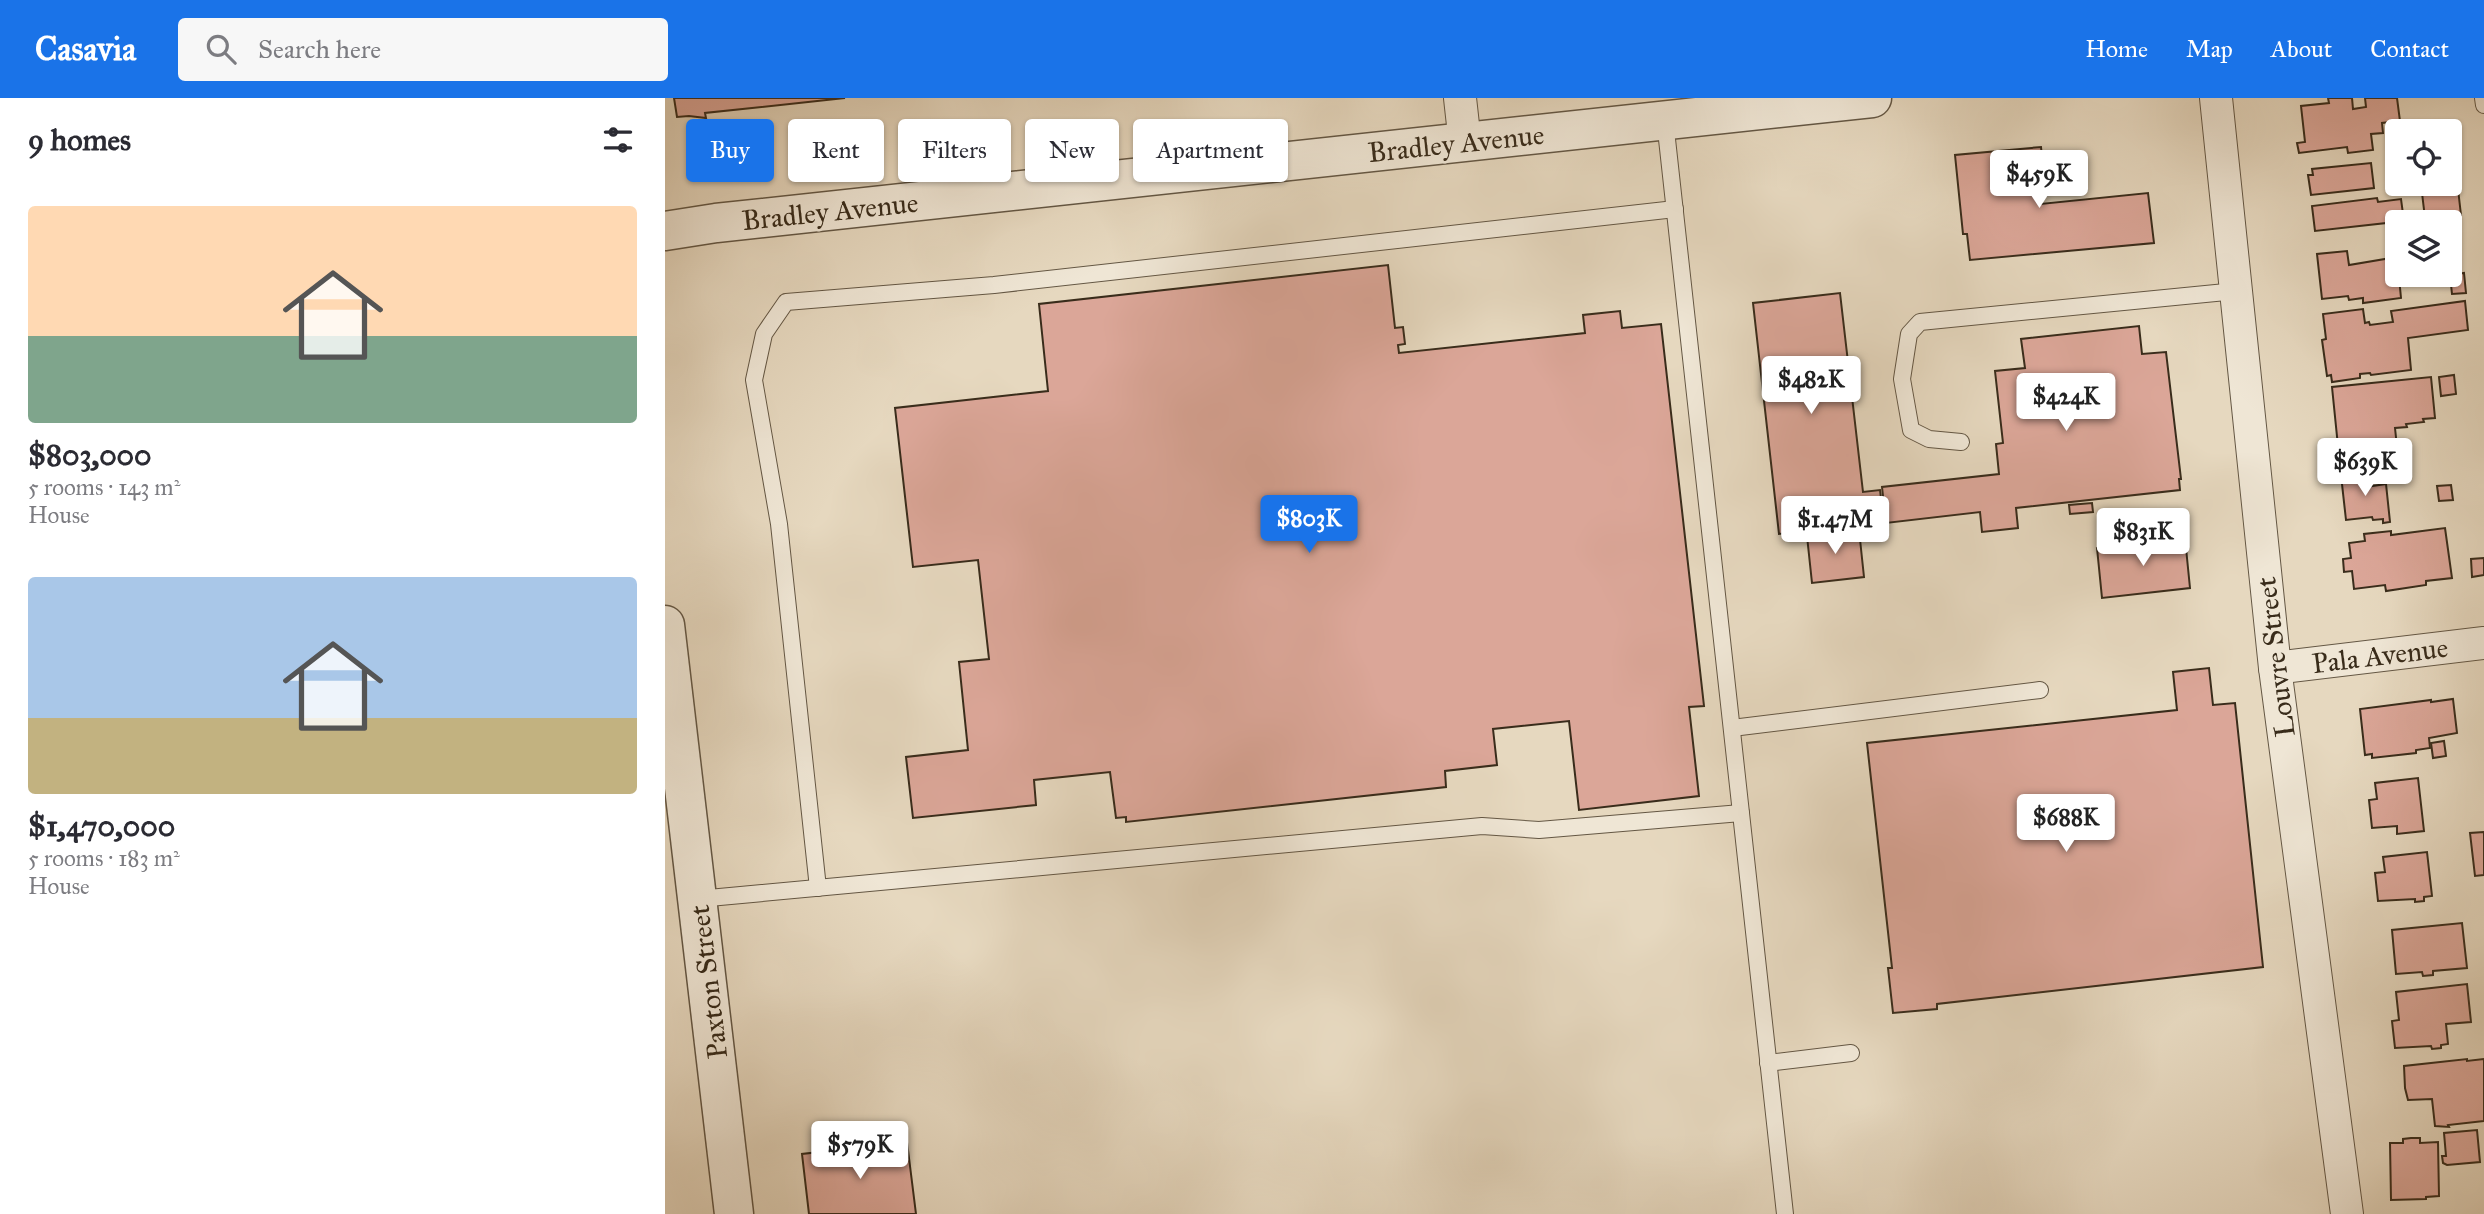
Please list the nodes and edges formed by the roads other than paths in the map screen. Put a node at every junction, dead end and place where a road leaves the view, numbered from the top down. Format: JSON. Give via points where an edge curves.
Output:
{"nodes":[{"id":1,"x":1460,"y":98,"type":"edge"},
{"id":2,"x":1872,"y":98,"type":"edge"},
{"id":3,"x":2217,"y":98,"type":"edge"},
{"id":4,"x":2483,"y":98,"type":"edge"},
{"id":5,"x":2484,"y":105,"type":"edge"},
{"id":6,"x":1665,"y":121,"type":"junction"},
{"id":7,"x":1465,"y":143,"type":"junction"},
{"id":8,"x":1675,"y":209,"type":"junction"},
{"id":9,"x":665,"y":231,"type":"edge"},
{"id":10,"x":2237,"y":291,"type":"junction"},
{"id":11,"x":1961,"y":442,"type":"dead end"},
{"id":12,"x":665,"y":625,"type":"edge"},
{"id":13,"x":2484,"y":643,"type":"edge"},
{"id":14,"x":2275,"y":668,"type":"junction"},
{"id":15,"x":2040,"y":690,"type":"dead end"},
{"id":16,"x":1732,"y":728,"type":"junction"},
{"id":17,"x":1741,"y":813,"type":"junction"},
{"id":18,"x":818,"y":888,"type":"junction"},
{"id":19,"x":698,"y":898,"type":"junction"},
{"id":20,"x":1851,"y":1053,"type":"dead end"},
{"id":21,"x":1768,"y":1063,"type":"junction"},
{"id":22,"x":734,"y":1214,"type":"edge"},
{"id":23,"x":1785,"y":1214,"type":"edge"},
{"id":24,"x":2347,"y":1214,"type":"edge"}],
"edges":[{"from":1,"to":7,"type":"street"},
{"from":2,"to":6,"type":"street","name":"Bradley Avenue"},
{"from":3,"to":10,"type":"street","name":"Louvre Street"},
{"from":4,"to":5,"type":"lane"},
{"from":6,"to":7,"type":"street","name":"Bradley Avenue"},
{"from":6,"to":8,"type":"lane"},
{"from":7,"to":9,"type":"street","name":"Bradley Avenue"},
{"from":8,"to":16,"type":"lane"},
{"from":8,"to":18,"type":"lane","via":[[994,285],[786,302],[764,334],[754,380],[779,524]]},
{"from":10,"to":11,"type":"lane","via":[[1920,322],[1909,334],[1902,379],[1911,430],[1929,439]]},
{"from":10,"to":14,"type":"street","name":"Louvre Street"},
{"from":12,"to":19,"type":"street","name":"Paxton Street"},
{"from":13,"to":14,"type":"street","name":"Pala Avenue"},
{"from":14,"to":24,"type":"street","name":"Louvre Street"},
{"from":15,"to":16,"type":"lane"},
{"from":16,"to":17,"type":"lane"},
{"from":17,"to":18,"type":"lane","via":[[1539,830],[1482,826]]},
{"from":17,"to":21,"type":"lane"},
{"from":18,"to":19,"type":"lane"},
{"from":19,"to":22,"type":"street","name":"Paxton Street"},
{"from":20,"to":21,"type":"lane"},
{"from":21,"to":23,"type":"lane"}]}
